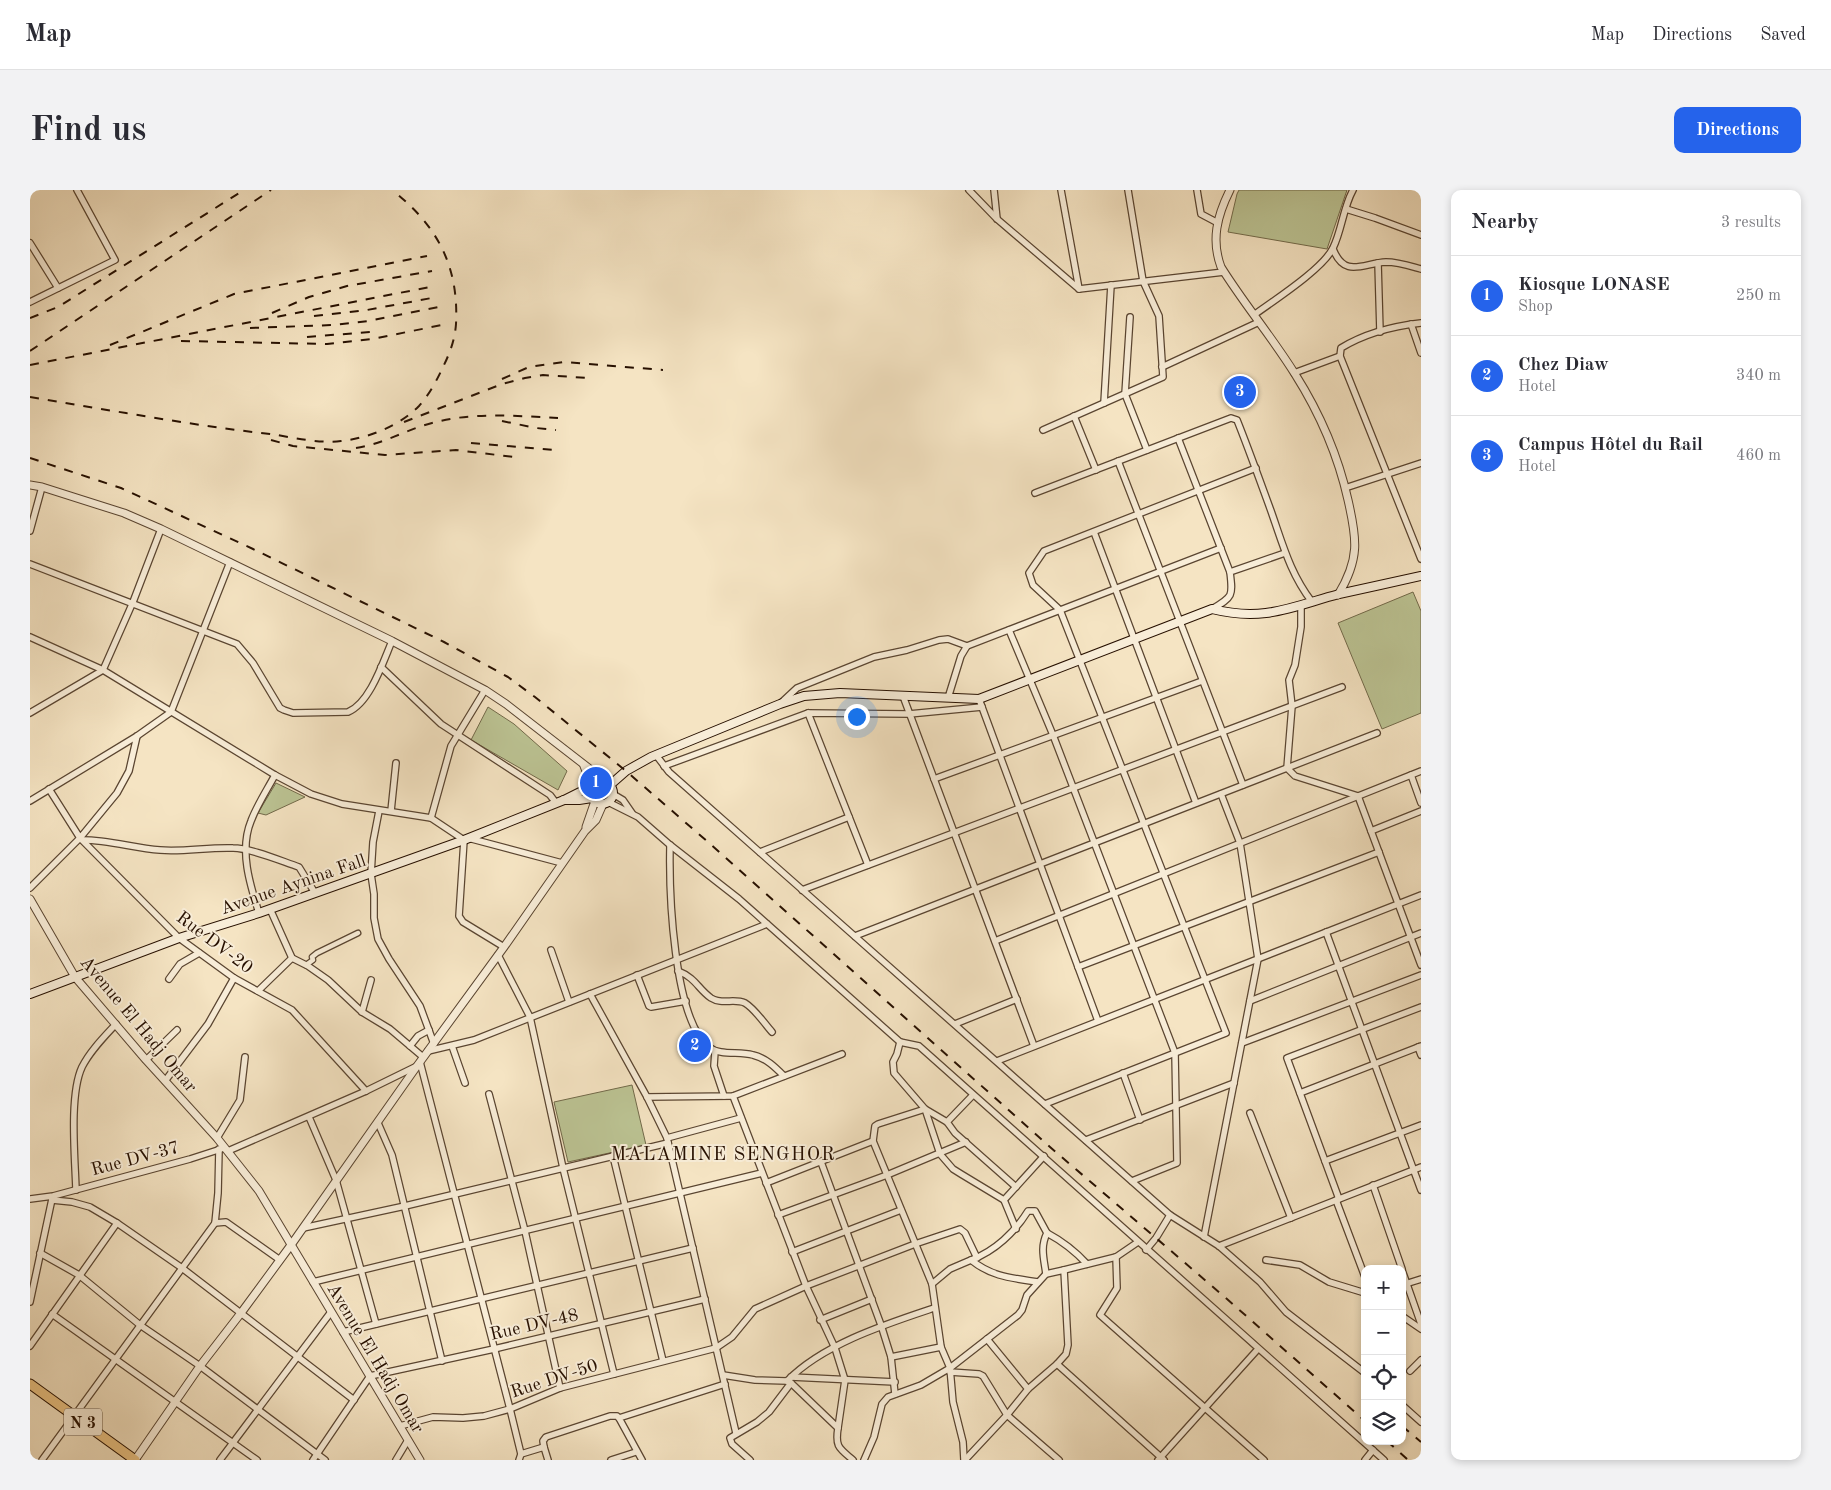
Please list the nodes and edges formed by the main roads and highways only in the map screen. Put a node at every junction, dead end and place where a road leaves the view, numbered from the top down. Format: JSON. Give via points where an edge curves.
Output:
{"nodes":[{"id":1,"x":1421,"y":576,"type":"edge"},
{"id":2,"x":606,"y":783,"type":"junction"},
{"id":3,"x":593,"y":786,"type":"junction"},
{"id":4,"x":599,"y":801,"type":"junction"},
{"id":5,"x":560,"y":802,"type":"junction"},
{"id":6,"x":30,"y":994,"type":"edge"},
{"id":7,"x":30,"y":1384,"type":"edge"},
{"id":8,"x":135,"y":1460,"type":"edge"}],
"edges":[{"from":1,"to":2,"type":"main road","via":[[1272,613],[1258,615],[1212,610],[979,699],[840,693],[804,696],[656,755]]},
{"from":2,"to":3,"type":"main road"},
{"from":2,"to":4,"type":"main road","via":[[613,794]]},
{"from":3,"to":4,"type":"main road","via":[[591,793]]},
{"from":3,"to":5,"type":"main road"},
{"from":4,"to":5,"type":"main road"},
{"from":5,"to":6,"type":"main road","name":"Avenue Aynina Fall","via":[[371,874],[179,938]]},
{"from":7,"to":8,"type":"main road","number":"N 3"}]}
